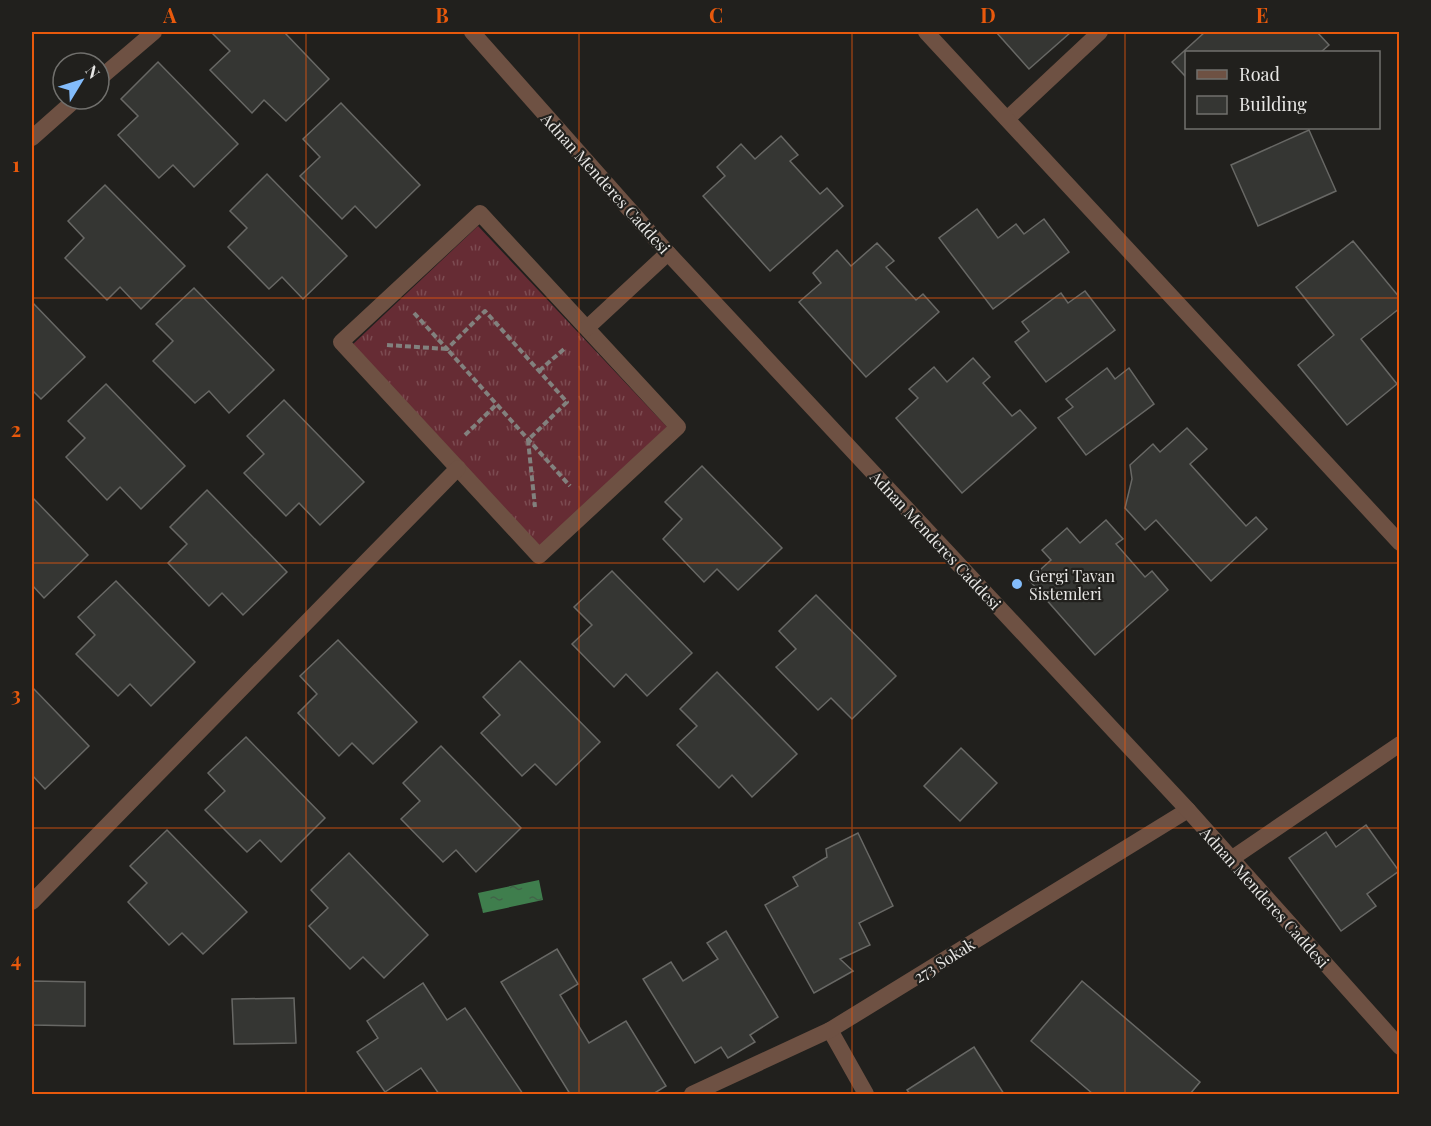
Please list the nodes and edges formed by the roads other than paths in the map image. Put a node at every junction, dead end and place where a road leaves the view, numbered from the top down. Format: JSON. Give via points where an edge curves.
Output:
{"nodes":[{"id":1,"x":154,"y":32,"type":"edge"},
{"id":2,"x":472,"y":32,"type":"edge"},
{"id":3,"x":926,"y":32,"type":"edge"},
{"id":4,"x":1100,"y":32,"type":"edge"},
{"id":5,"x":111,"y":69,"type":"edge"},
{"id":6,"x":62,"y":111,"type":"edge"},
{"id":7,"x":1007,"y":119,"type":"junction"},
{"id":8,"x":32,"y":138,"type":"edge"},
{"id":9,"x":668,"y":253,"type":"junction"},
{"id":10,"x":587,"y":328,"type":"junction"},
{"id":11,"x":458,"y":468,"type":"junction"},
{"id":12,"x":1400,"y":543,"type":"edge"},
{"id":13,"x":1400,"y":744,"type":"edge"},
{"id":14,"x":1188,"y":810,"type":"junction"},
{"id":15,"x":1231,"y":858,"type":"junction"},
{"id":16,"x":32,"y":902,"type":"edge"},
{"id":17,"x":830,"y":1030,"type":"junction"},
{"id":18,"x":1400,"y":1047,"type":"edge"},
{"id":19,"x":692,"y":1095,"type":"edge"},
{"id":20,"x":866,"y":1095,"type":"edge"}],
"edges":[{"from":1,"to":5,"type":"street"},
{"from":2,"to":9,"type":"street","name":"Adnan Menderes Caddesi"},
{"from":3,"to":7,"type":"street"},
{"from":4,"to":7,"type":"street"},
{"from":6,"to":8,"type":"street"},
{"from":7,"to":12,"type":"street"},
{"from":9,"to":10,"type":"street"},
{"from":9,"to":14,"type":"street","name":"Adnan Menderes Caddesi"},
{"from":10,"to":11,"type":"street","via":[[678,427],[539,556]]},
{"from":10,"to":11,"type":"street","via":[[480,213],[341,342]]},
{"from":11,"to":16,"type":"street"},
{"from":13,"to":15,"type":"street"},
{"from":14,"to":15,"type":"street","name":"Adnan Menderes Caddesi"},
{"from":14,"to":17,"type":"street","name":"273 Sokak"},
{"from":15,"to":18,"type":"street","name":"Adnan Menderes Caddesi"},
{"from":17,"to":19,"type":"street","name":"273 Sokak"},
{"from":17,"to":20,"type":"street"}]}
